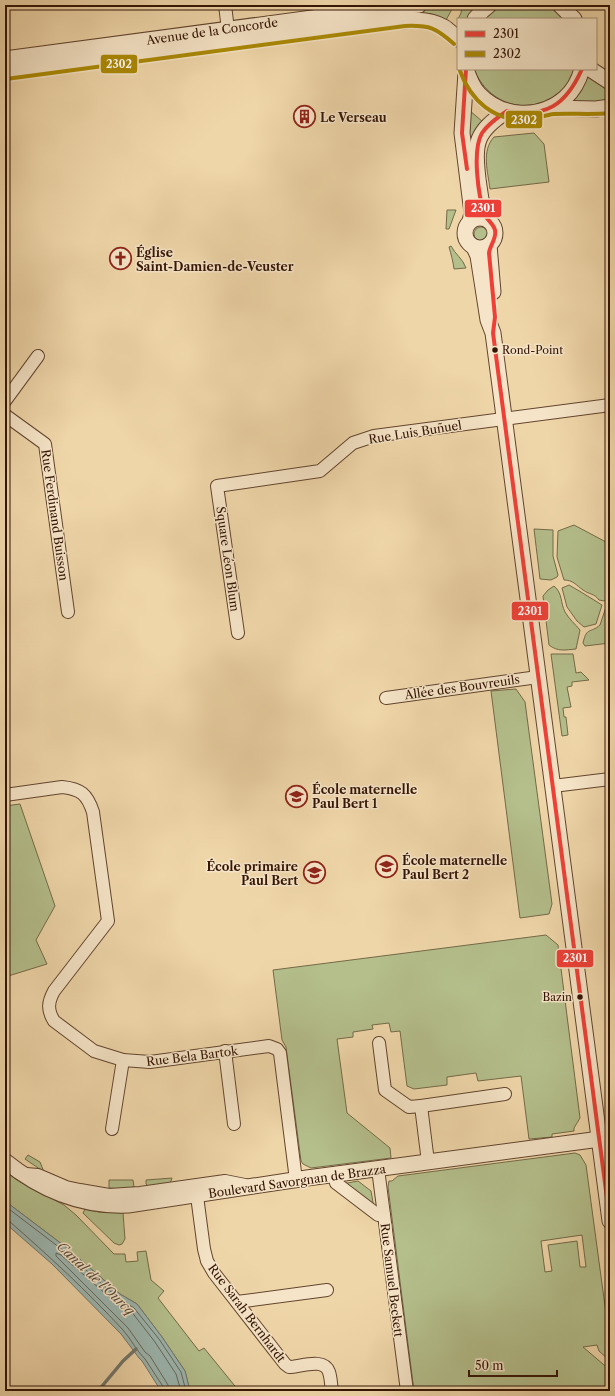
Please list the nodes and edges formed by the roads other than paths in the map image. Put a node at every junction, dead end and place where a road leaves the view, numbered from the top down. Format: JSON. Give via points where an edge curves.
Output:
{"nodes":[{"id":1,"x":225,"y":5,"type":"edge"},
{"id":2,"x":419,"y":5,"type":"edge"},
{"id":3,"x":489,"y":5,"type":"edge"},
{"id":4,"x":560,"y":5,"type":"edge"},
{"id":5,"x":575,"y":14,"type":"edge"},
{"id":6,"x":476,"y":18,"type":"edge"},
{"id":7,"x":229,"y":36,"type":"junction"},
{"id":8,"x":457,"y":38,"type":"edge"},
{"id":9,"x":5,"y":59,"type":"edge"},
{"id":10,"x":466,"y":70,"type":"edge"},
{"id":11,"x":466,"y":70,"type":"edge"},
{"id":12,"x":582,"y":70,"type":"edge"},
{"id":13,"x":592,"y":70,"type":"edge"},
{"id":14,"x":5,"y":73,"type":"edge"},
{"id":15,"x":610,"y":82,"type":"edge"},
{"id":16,"x":610,"y":107,"type":"edge"},
{"id":17,"x":550,"y":108,"type":"junction"},
{"id":18,"x":507,"y":111,"type":"junction"},
{"id":19,"x":486,"y":218,"type":"junction"},
{"id":20,"x":470,"y":221,"type":"junction"},
{"id":21,"x":489,"y":245,"type":"junction"},
{"id":22,"x":474,"y":247,"type":"junction"},
{"id":23,"x":493,"y":333,"type":"junction"},
{"id":24,"x":38,"y":356,"type":"dead end"},
{"id":25,"x":5,"y":401,"type":"edge"},
{"id":26,"x":610,"y":405,"type":"edge"},
{"id":27,"x":5,"y":415,"type":"edge"},
{"id":28,"x":505,"y":418,"type":"junction"},
{"id":29,"x":217,"y":486,"type":"joint"},
{"id":30,"x":68,"y":612,"type":"dead end"},
{"id":31,"x":238,"y":633,"type":"dead end"},
{"id":32,"x":538,"y":677,"type":"junction"},
{"id":33,"x":386,"y":698,"type":"dead end"},
{"id":34,"x":610,"y":779,"type":"edge"},
{"id":35,"x":553,"y":786,"type":"junction"},
{"id":36,"x":5,"y":795,"type":"edge"},
{"id":37,"x":379,"y":1043,"type":"dead end"},
{"id":38,"x":225,"y":1052,"type":"junction"},
{"id":39,"x":123,"y":1060,"type":"junction"},
{"id":40,"x":505,"y":1094,"type":"dead end"},
{"id":41,"x":421,"y":1106,"type":"junction"},
{"id":42,"x":234,"y":1124,"type":"dead end"},
{"id":43,"x":112,"y":1129,"type":"dead end"},
{"id":44,"x":600,"y":1139,"type":"junction"},
{"id":45,"x":5,"y":1161,"type":"edge"},
{"id":46,"x":428,"y":1162,"type":"junction"},
{"id":47,"x":378,"y":1169,"type":"junction"},
{"id":48,"x":21,"y":1173,"type":"junction"},
{"id":49,"x":334,"y":1175,"type":"junction"},
{"id":50,"x":296,"y":1180,"type":"junction"},
{"id":51,"x":254,"y":1187,"type":"junction"},
{"id":52,"x":197,"y":1196,"type":"junction"},
{"id":53,"x":609,"y":1197,"type":"edge"},
{"id":54,"x":384,"y":1215,"type":"junction"},
{"id":55,"x":610,"y":1221,"type":"edge"},
{"id":56,"x":327,"y":1290,"type":"dead end"},
{"id":57,"x":237,"y":1302,"type":"junction"},
{"id":58,"x":332,"y":1391,"type":"edge"},
{"id":59,"x":407,"y":1391,"type":"edge"}],
"edges":[{"from":1,"to":7,"type":"street"},
{"from":2,"to":7,"type":"street","name":"Avenue de la Concorde","via":[[379,9]]},
{"from":3,"to":6,"type":"street"},
{"from":4,"to":5,"type":"street"},
{"from":7,"to":8,"type":"street","name":"Avenue de la Concorde","via":[[417,20],[445,27]]},
{"from":7,"to":9,"type":"street","name":"Avenue de la Concorde"},
{"from":7,"to":14,"type":"street","name":"Avenue de la Concorde"},
{"from":10,"to":18,"type":"street","via":[[479,94]]},
{"from":11,"to":20,"type":"street","via":[[462,133],[472,213]]},
{"from":12,"to":17,"type":"street","via":[[578,83],[566,98]]},
{"from":13,"to":15,"type":"street"},
{"from":16,"to":17,"type":"street"},
{"from":17,"to":18,"type":"street","via":[[534,113],[518,114]]},
{"from":18,"to":19,"type":"street","via":[[483,131],[476,148],[480,193]]},
{"from":19,"to":20,"type":"street"},
{"from":19,"to":21,"type":"street","via":[[495,229],[494,238]]},
{"from":20,"to":22,"type":"street","via":[[465,236]]},
{"from":21,"to":22,"type":"street","via":[[485,248]]},
{"from":21,"to":23,"type":"street","via":[[495,318]]},
{"from":22,"to":23,"type":"street","via":[[478,256],[488,320]]},
{"from":23,"to":28,"type":"street"},
{"from":24,"to":25,"type":"street"},
{"from":26,"to":28,"type":"street","name":"Rue Luis Buñuel"},
{"from":27,"to":30,"type":"street","name":"Rue Ferdinand Buisson","via":[[45,444]]},
{"from":28,"to":29,"type":"street","name":"Rue Luis Buñuel","via":[[374,436],[353,443],[320,471]]},
{"from":28,"to":32,"type":"street"},
{"from":29,"to":31,"type":"street","name":"Square Léon Blum"},
{"from":32,"to":33,"type":"street","name":"Allée des Bouvreuils"},
{"from":32,"to":35,"type":"street"},
{"from":34,"to":35,"type":"street"},
{"from":35,"to":44,"type":"street"},
{"from":36,"to":39,"type":"street","name":"Rue Bela Bartok","via":[[62,787],[79,791],[90,803],[108,921],[54,991],[48,1008],[58,1026],[94,1051]]},
{"from":37,"to":41,"type":"street","via":[[385,1090],[409,1107]]},
{"from":38,"to":39,"type":"street","name":"Rue Bela Bartok","via":[[150,1062]]},
{"from":38,"to":42,"type":"street"},
{"from":38,"to":50,"type":"street","name":"Rue Bela Bartok","via":[[269,1046],[280,1053]]},
{"from":39,"to":43,"type":"street"},
{"from":40,"to":41,"type":"street"},
{"from":41,"to":46,"type":"street"},
{"from":44,"to":46,"type":"street","name":"Boulevard Savorgnan de Brazza"},
{"from":44,"to":53,"type":"street"},
{"from":45,"to":48,"type":"street","name":"Boulevard Savorgnan de Brazza"},
{"from":46,"to":47,"type":"street","name":"Boulevard Savorgnan de Brazza"},
{"from":47,"to":49,"type":"street","name":"Boulevard Savorgnan de Brazza"},
{"from":47,"to":54,"type":"street","name":"Rue Samuel Beckett"},
{"from":48,"to":51,"type":"street","via":[[38,1175],[66,1187],[109,1195],[225,1181]]},
{"from":48,"to":52,"type":"street","name":"Boulevard Savorgnan de Brazza","via":[[58,1193],[103,1205],[128,1205]]},
{"from":49,"to":50,"type":"street","name":"Boulevard Savorgnan de Brazza"},
{"from":49,"to":54,"type":"street","via":[[336,1183],[378,1215]]},
{"from":50,"to":51,"type":"street","name":"Boulevard Savorgnan de Brazza"},
{"from":51,"to":52,"type":"street","name":"Boulevard Savorgnan de Brazza"},
{"from":52,"to":57,"type":"street","name":"Rue Sarah Bernhardt","via":[[207,1261]]},
{"from":53,"to":55,"type":"street"},
{"from":54,"to":59,"type":"street","name":"Rue Samuel Beckett"},
{"from":56,"to":57,"type":"street"},
{"from":57,"to":58,"type":"street","name":"Rue Sarah Bernhardt","via":[[289,1367],[319,1364],[328,1369]]}]}
